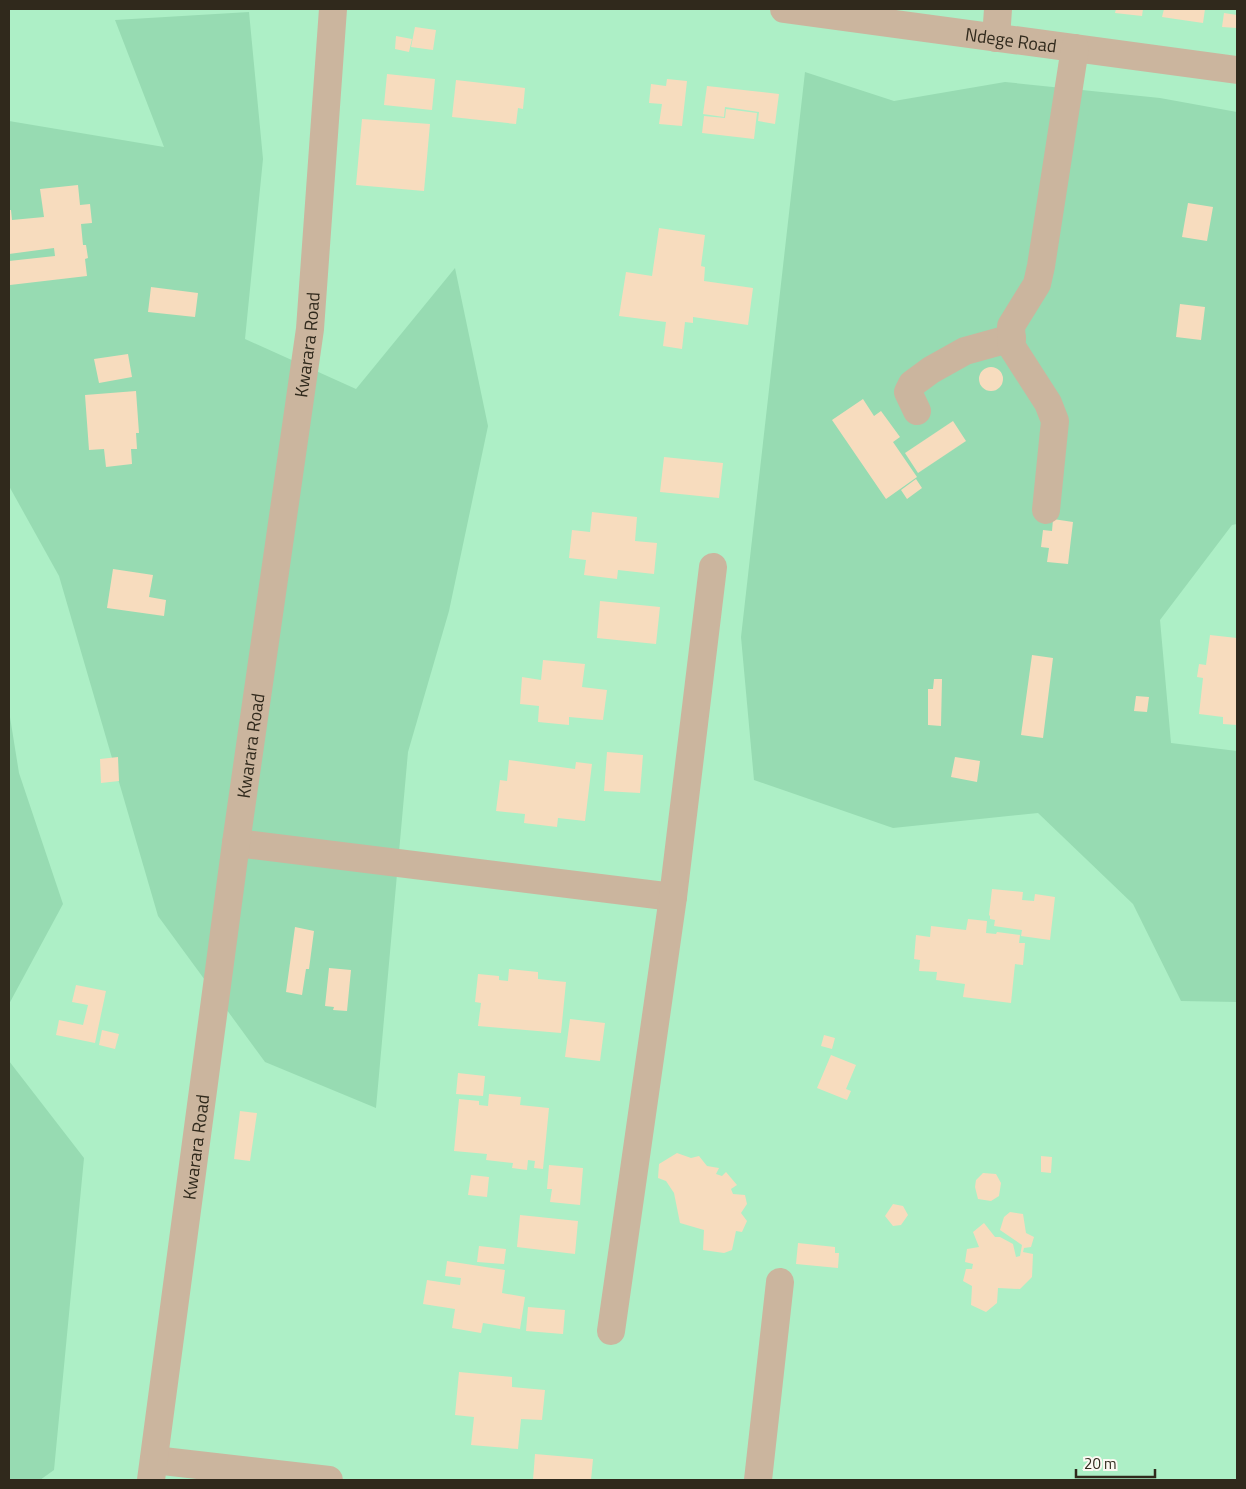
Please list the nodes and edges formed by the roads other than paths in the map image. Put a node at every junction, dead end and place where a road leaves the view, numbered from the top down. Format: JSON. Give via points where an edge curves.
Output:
{"nodes":[{"id":1,"x":333,"y":9,"type":"edge"},
{"id":2,"x":784,"y":9,"type":"edge"},
{"id":3,"x":998,"y":9,"type":"edge"},
{"id":4,"x":925,"y":18,"type":"edge"},
{"id":5,"x":996,"y":38,"type":"junction"},
{"id":6,"x":1075,"y":48,"type":"junction"},
{"id":7,"x":1237,"y":70,"type":"edge"},
{"id":8,"x":1012,"y":338,"type":"junction"},
{"id":9,"x":917,"y":411,"type":"dead end"},
{"id":10,"x":1046,"y":510,"type":"dead end"},
{"id":11,"x":712,"y":567,"type":"dead end"},
{"id":12,"x":236,"y":843,"type":"junction"},
{"id":13,"x":673,"y":897,"type":"junction"},
{"id":14,"x":780,"y":1282,"type":"dead end"},
{"id":15,"x":611,"y":1331,"type":"dead end"},
{"id":16,"x":153,"y":1470,"type":"edge"},
{"id":17,"x":329,"y":1480,"type":"edge"},
{"id":18,"x":758,"y":1480,"type":"edge"}],
"edges":[{"from":1,"to":12,"type":"street","name":"Kwarara Road","via":[[310,329]]},
{"from":2,"to":4,"type":"street","name":"Ndege Road"},
{"from":3,"to":5,"type":"street"},
{"from":4,"to":5,"type":"street","name":"Ndege Road"},
{"from":5,"to":6,"type":"street","name":"Ndege Road"},
{"from":6,"to":7,"type":"street","name":"Ndege Road"},
{"from":6,"to":8,"type":"street","via":[[1041,266],[1037,284],[1012,326]]},
{"from":8,"to":9,"type":"street","via":[[965,351],[912,384],[908,392]]},
{"from":8,"to":10,"type":"street","via":[[1012,347],[1056,421]]},
{"from":11,"to":13,"type":"street"},
{"from":12,"to":13,"type":"street"},
{"from":12,"to":16,"type":"street","name":"Kwarara Road"},
{"from":13,"to":15,"type":"street"},
{"from":14,"to":18,"type":"street"},
{"from":16,"to":17,"type":"street"}]}
